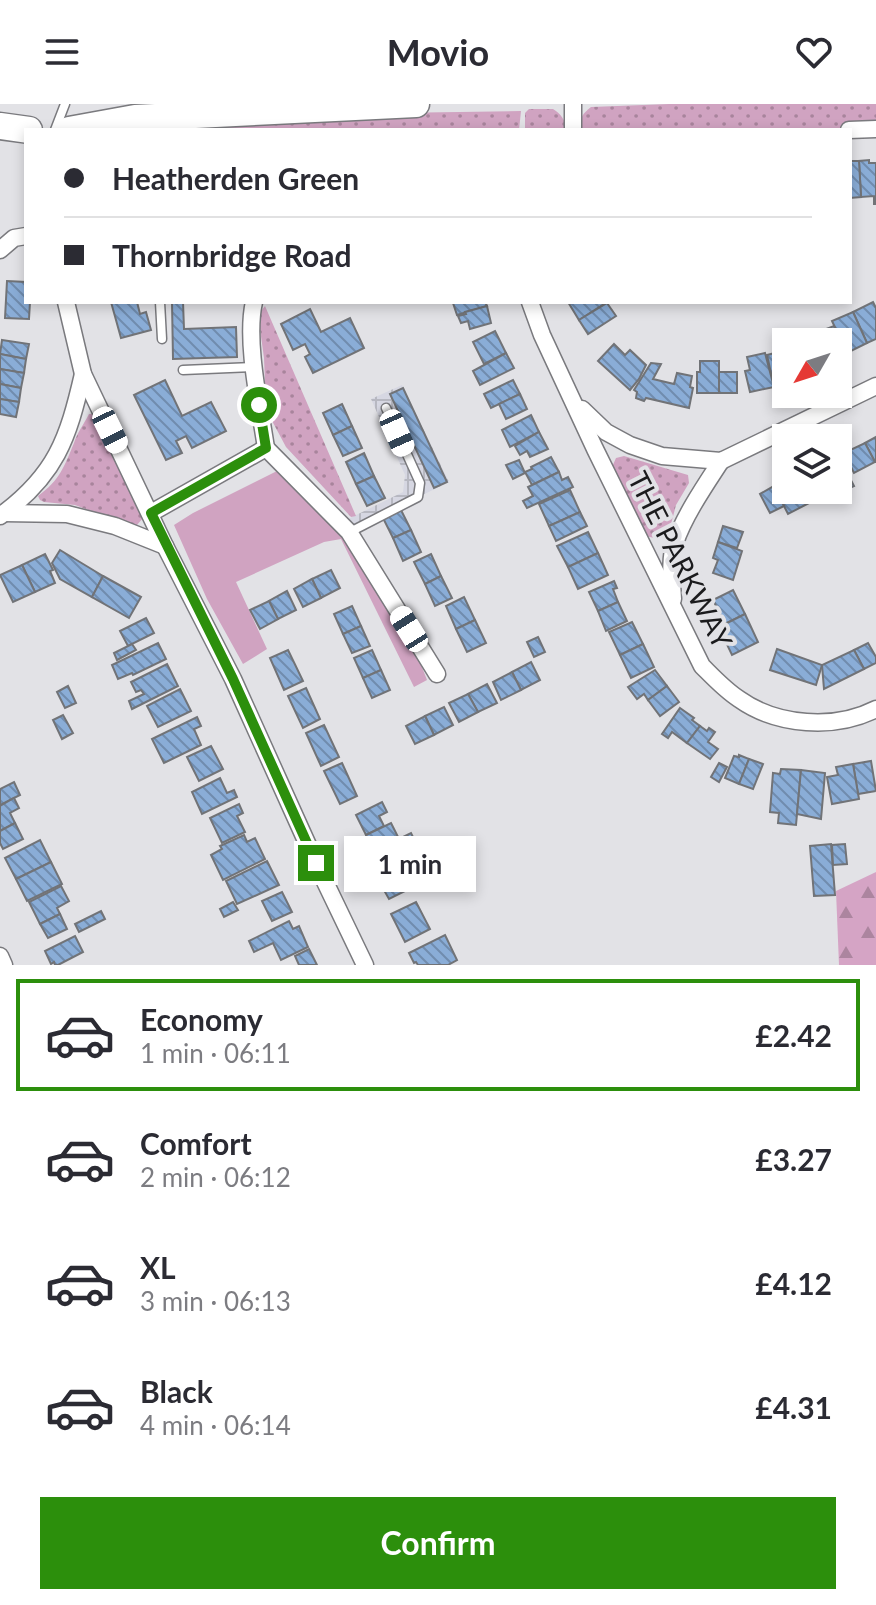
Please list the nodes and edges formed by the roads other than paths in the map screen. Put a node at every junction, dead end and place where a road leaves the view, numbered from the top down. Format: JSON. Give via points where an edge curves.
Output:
{"nodes":[{"id":1,"x":65,"y":104,"type":"edge"},
{"id":2,"x":416,"y":104,"type":"edge"},
{"id":3,"x":573,"y":104,"type":"edge"},
{"id":4,"x":189,"y":110,"type":"edge"},
{"id":5,"x":0,"y":126,"type":"edge"},
{"id":6,"x":56,"y":128,"type":"edge"},
{"id":7,"x":79,"y":128,"type":"edge"},
{"id":8,"x":573,"y":128,"type":"edge"},
{"id":9,"x":24,"y":129,"type":"edge"},
{"id":10,"x":876,"y":129,"type":"edge"},
{"id":11,"x":852,"y":130,"type":"edge"},
{"id":12,"x":24,"y":236,"type":"edge"},
{"id":13,"x":0,"y":250,"type":"edge"},
{"id":14,"x":66,"y":304,"type":"edge"},
{"id":15,"x":160,"y":304,"type":"edge"},
{"id":16,"x":253,"y":304,"type":"edge"},
{"id":17,"x":531,"y":304,"type":"edge"},
{"id":18,"x":162,"y":339,"type":"dead end"},
{"id":19,"x":183,"y":370,"type":"dead end"},
{"id":20,"x":255,"y":373,"type":"junction"},
{"id":21,"x":83,"y":374,"type":"junction"},
{"id":22,"x":565,"y":383,"type":"junction"},
{"id":23,"x":876,"y":386,"type":"edge"},
{"id":24,"x":386,"y":408,"type":"dead end"},
{"id":25,"x":266,"y":448,"type":"junction"},
{"id":26,"x":721,"y":461,"type":"junction"},
{"id":27,"x":151,"y":513,"type":"junction"},
{"id":28,"x":2,"y":515,"type":"edge"},
{"id":29,"x":349,"y":532,"type":"junction"},
{"id":30,"x":165,"y":546,"type":"junction"},
{"id":31,"x":673,"y":609,"type":"junction"},
{"id":32,"x":437,"y":674,"type":"dead end"},
{"id":33,"x":876,"y":709,"type":"edge"},
{"id":34,"x":0,"y":956,"type":"edge"},
{"id":35,"x":4,"y":965,"type":"edge"},
{"id":36,"x":365,"y":965,"type":"edge"}],
"edges":[{"from":1,"to":6,"type":"lane"},
{"from":2,"to":4,"type":"main road"},
{"from":3,"to":8,"type":"street"},
{"from":4,"to":7,"type":"main road"},
{"from":5,"to":9,"type":"main road"},
{"from":10,"to":11,"type":"street"},
{"from":12,"to":13,"type":"street"},
{"from":14,"to":21,"type":"street"},
{"from":15,"to":18,"type":"lane"},
{"from":16,"to":20,"type":"street"},
{"from":17,"to":22,"type":"street","name":"THE PARKWAY"},
{"from":19,"to":20,"type":"lane"},
{"from":20,"to":25,"type":"street"},
{"from":21,"to":27,"type":"street"},
{"from":21,"to":28,"type":"street","via":[[63,445],[49,469]]},
{"from":22,"to":26,"type":"street","via":[[590,418],[630,445],[662,456]]},
{"from":22,"to":31,"type":"street","name":"THE PARKWAY"},
{"from":23,"to":26,"type":"street"},
{"from":24,"to":29,"type":"lane","via":[[420,483],[418,497]]},
{"from":25,"to":27,"type":"street"},
{"from":25,"to":29,"type":"street"},
{"from":26,"to":31,"type":"street","via":[[674,544]]},
{"from":27,"to":30,"type":"street"},
{"from":28,"to":30,"type":"street","via":[[67,514]]},
{"from":29,"to":32,"type":"street"},
{"from":30,"to":36,"type":"street","via":[[233,679]]},
{"from":31,"to":33,"type":"street","name":"THE PARKWAY","via":[[702,666],[761,712],[818,723]]},
{"from":34,"to":35,"type":"street"}]}
